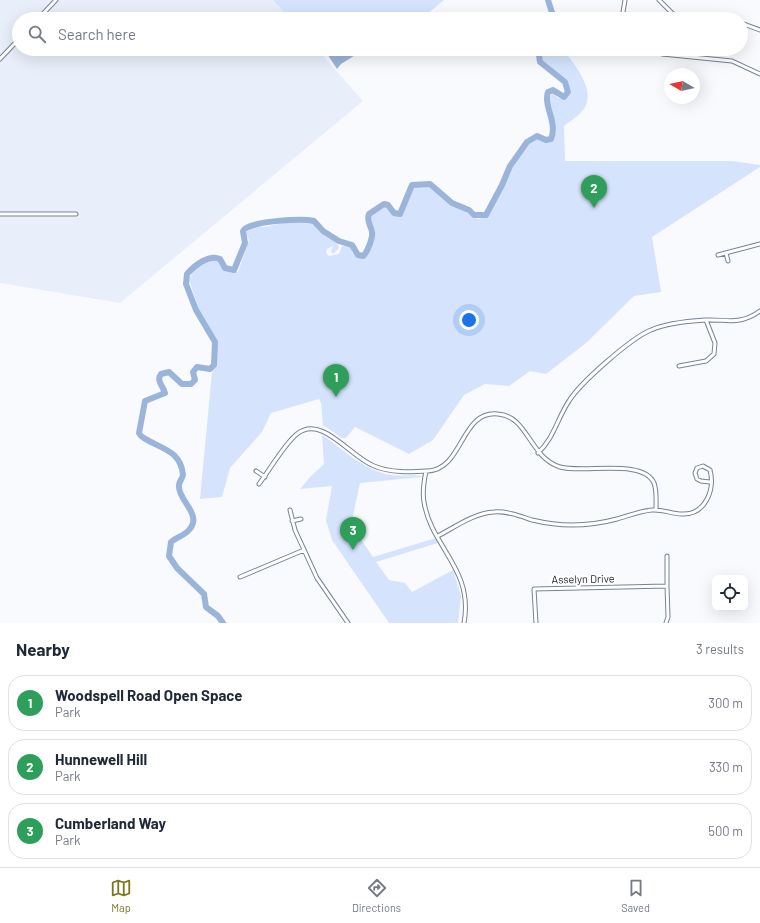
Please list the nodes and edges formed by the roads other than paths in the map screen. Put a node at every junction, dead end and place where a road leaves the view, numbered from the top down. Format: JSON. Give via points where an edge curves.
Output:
{"nodes":[{"id":1,"x":56,"y":0,"type":"edge"},
{"id":2,"x":625,"y":0,"type":"edge"},
{"id":3,"x":659,"y":0,"type":"edge"},
{"id":4,"x":45,"y":12,"type":"edge"},
{"id":5,"x":623,"y":12,"type":"edge"},
{"id":6,"x":671,"y":12,"type":"edge"},
{"id":7,"x":748,"y":26,"type":"edge"},
{"id":8,"x":760,"y":30,"type":"edge"},
{"id":9,"x":12,"y":46,"type":"edge"},
{"id":10,"x":682,"y":56,"type":"edge"},
{"id":11,"x":0,"y":59,"type":"edge"},
{"id":12,"x":760,"y":74,"type":"edge"},
{"id":13,"x":0,"y":214,"type":"edge"},
{"id":14,"x":76,"y":214,"type":"dead end"},
{"id":15,"x":760,"y":244,"type":"edge"},
{"id":16,"x":726,"y":253,"type":"junction"},
{"id":17,"x":718,"y":255,"type":"dead end"},
{"id":18,"x":728,"y":261,"type":"dead end"},
{"id":19,"x":760,"y":311,"type":"edge"},
{"id":20,"x":706,"y":320,"type":"junction"},
{"id":21,"x":679,"y":366,"type":"dead end"},
{"id":22,"x":538,"y":453,"type":"junction"},
{"id":23,"x":256,"y":471,"type":"dead end"},
{"id":24,"x":426,"y":471,"type":"junction"},
{"id":25,"x":265,"y":477,"type":"junction"},
{"id":26,"x":710,"y":482,"type":"junction"},
{"id":27,"x":259,"y":484,"type":"dead end"},
{"id":28,"x":290,"y":510,"type":"dead end"},
{"id":29,"x":656,"y":510,"type":"junction"},
{"id":30,"x":301,"y":519,"type":"dead end"},
{"id":31,"x":292,"y":521,"type":"junction"},
{"id":32,"x":438,"y":536,"type":"junction"},
{"id":33,"x":304,"y":550,"type":"junction"},
{"id":34,"x":667,"y":556,"type":"dead end"},
{"id":35,"x":240,"y":578,"type":"dead end"},
{"id":36,"x":667,"y":586,"type":"junction"},
{"id":37,"x":348,"y":623,"type":"edge"},
{"id":38,"x":464,"y":623,"type":"edge"},
{"id":39,"x":536,"y":623,"type":"edge"},
{"id":40,"x":666,"y":623,"type":"edge"}],
"edges":[{"from":1,"to":4,"type":"street"},
{"from":2,"to":5,"type":"street"},
{"from":3,"to":6,"type":"street"},
{"from":7,"to":8,"type":"street"},
{"from":9,"to":11,"type":"street"},
{"from":10,"to":12,"type":"street","via":[[732,61]]},
{"from":13,"to":14,"type":"street"},
{"from":15,"to":16,"type":"street"},
{"from":16,"to":17,"type":"street"},
{"from":16,"to":18,"type":"street"},
{"from":19,"to":20,"type":"street","via":[[735,322]]},
{"from":20,"to":21,"type":"street","via":[[716,347],[714,354],[706,361]]},
{"from":20,"to":22,"type":"street","via":[[656,328],[638,338],[579,387],[565,407],[551,439]]},
{"from":22,"to":24,"type":"street","via":[[513,419],[505,415],[492,414],[480,418],[472,426],[452,458],[437,469]]},
{"from":22,"to":29,"type":"street","via":[[549,462],[568,468],[642,471],[654,484]]},
{"from":23,"to":25,"type":"street"},
{"from":24,"to":25,"type":"street","via":[[392,471],[375,467],[356,456],[323,430],[310,428],[294,436]]},
{"from":24,"to":32,"type":"street","via":[[424,502]]},
{"from":25,"to":27,"type":"street"},
{"from":26,"to":26,"type":"street","via":[[708,468],[697,468],[697,479]]},
{"from":26,"to":29,"type":"street","via":[[708,499],[694,512],[683,514]]},
{"from":28,"to":31,"type":"street"},
{"from":29,"to":32,"type":"street","via":[[580,525],[547,523],[508,513],[488,512]]},
{"from":30,"to":31,"type":"street"},
{"from":31,"to":33,"type":"street"},
{"from":32,"to":38,"type":"street","via":[[462,581],[465,600]]},
{"from":33,"to":35,"type":"street"},
{"from":33,"to":37,"type":"street","via":[[320,583]]},
{"from":34,"to":36,"type":"street"},
{"from":36,"to":39,"type":"street","name":"Asselyn Drive","via":[[534,589]]},
{"from":36,"to":40,"type":"street"}]}
